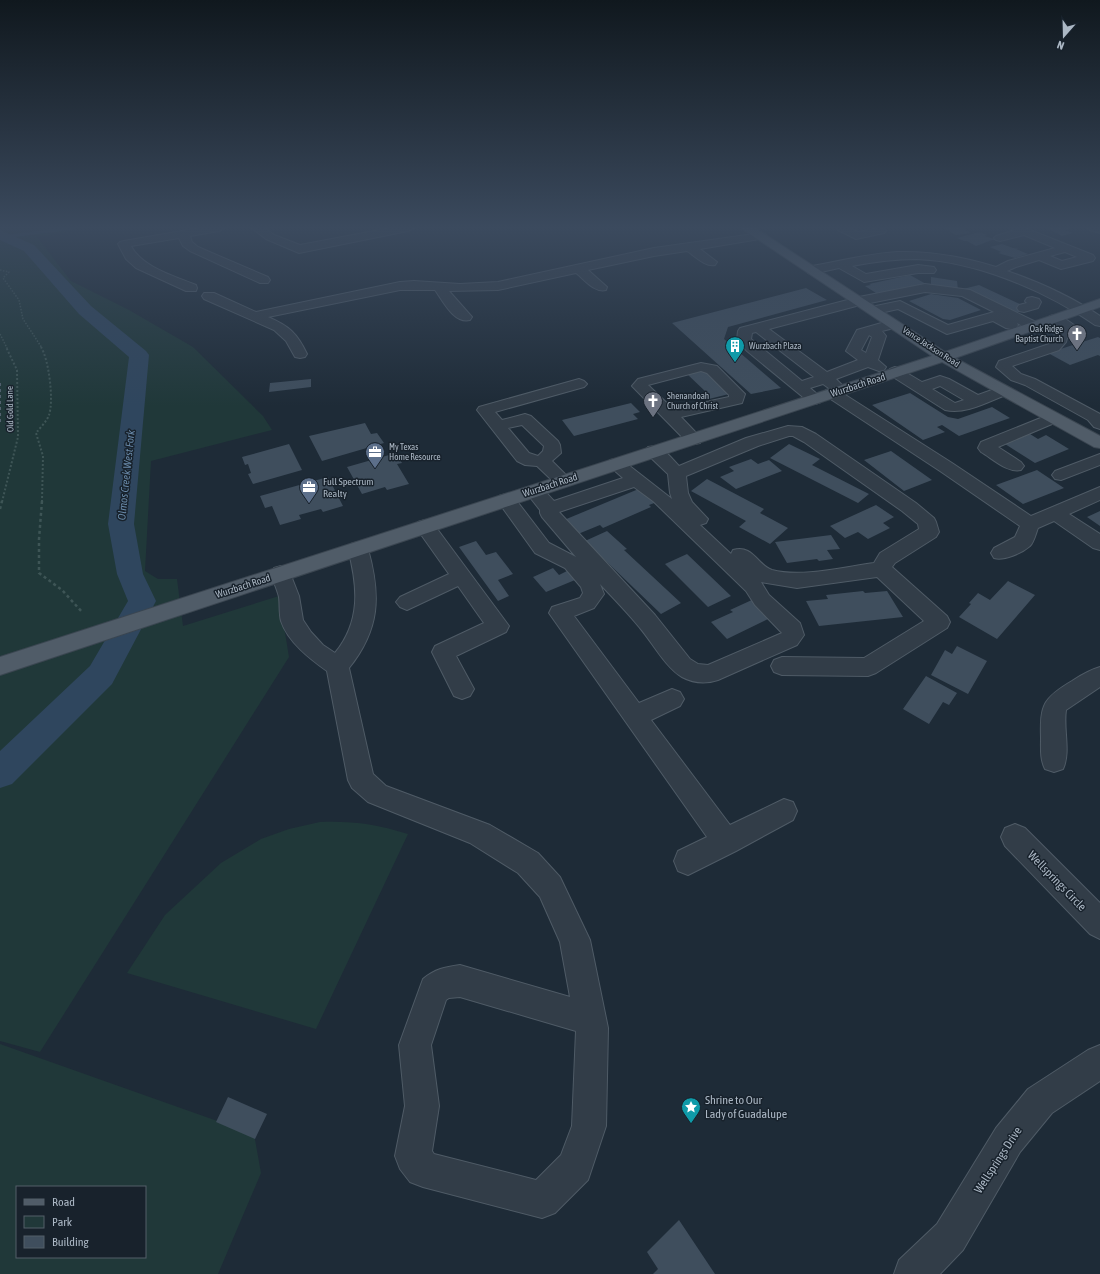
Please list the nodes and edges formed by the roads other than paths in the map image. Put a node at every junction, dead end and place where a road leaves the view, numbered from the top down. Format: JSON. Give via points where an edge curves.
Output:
{"nodes":[{"id":1,"x":391,"y":287,"type":"edge"},
{"id":2,"x":439,"y":287,"type":"edge"},
{"id":3,"x":449,"y":287,"type":"edge"},
{"id":4,"x":470,"y":287,"type":"edge"},
{"id":5,"x":838,"y":287,"type":"edge"},
{"id":6,"x":1035,"y":287,"type":"edge"},
{"id":7,"x":1018,"y":295,"type":"dead end"},
{"id":8,"x":209,"y":296,"type":"dead end"},
{"id":9,"x":1054,"y":296,"type":"junction"},
{"id":10,"x":859,"y":301,"type":"junction"},
{"id":11,"x":900,"y":305,"type":"junction"},
{"id":12,"x":1094,"y":306,"type":"edge"},
{"id":13,"x":1009,"y":310,"type":"junction"},
{"id":14,"x":874,"y":311,"type":"junction"},
{"id":15,"x":254,"y":316,"type":"junction"},
{"id":16,"x":466,"y":317,"type":"dead end"},
{"id":17,"x":1055,"y":318,"type":"junction"},
{"id":18,"x":1100,"y":322,"type":"edge"},
{"id":19,"x":893,"y":324,"type":"junction"},
{"id":20,"x":759,"y":328,"type":"junction"},
{"id":21,"x":1027,"y":328,"type":"junction"},
{"id":22,"x":871,"y":330,"type":"junction"},
{"id":23,"x":300,"y":354,"type":"dead end"},
{"id":24,"x":943,"y":357,"type":"junction"},
{"id":25,"x":870,"y":361,"type":"junction"},
{"id":26,"x":892,"y":373,"type":"junction"},
{"id":27,"x":579,"y":384,"type":"dead end"},
{"id":28,"x":799,"y":386,"type":"junction"},
{"id":29,"x":833,"y":387,"type":"junction"},
{"id":30,"x":1003,"y":391,"type":"junction"},
{"id":31,"x":814,"y":399,"type":"junction"},
{"id":32,"x":670,"y":415,"type":"junction"},
{"id":33,"x":1053,"y":418,"type":"junction"},
{"id":34,"x":1100,"y":424,"type":"edge"},
{"id":35,"x":498,"y":426,"type":"junction"},
{"id":36,"x":733,"y":426,"type":"junction"},
{"id":37,"x":694,"y":438,"type":"junction"},
{"id":38,"x":1098,"y":439,"type":"edge"},
{"id":39,"x":752,"y":442,"type":"junction"},
{"id":40,"x":654,"y":451,"type":"junction"},
{"id":41,"x":1100,"y":459,"type":"edge"},
{"id":42,"x":542,"y":460,"type":"junction"},
{"id":43,"x":616,"y":464,"type":"junction"},
{"id":44,"x":1015,"y":466,"type":"dead end"},
{"id":45,"x":677,"y":473,"type":"junction"},
{"id":46,"x":1061,"y":475,"type":"dead end"},
{"id":47,"x":636,"y":480,"type":"junction"},
{"id":48,"x":563,"y":481,"type":"junction"},
{"id":49,"x":534,"y":491,"type":"junction"},
{"id":50,"x":1100,"y":493,"type":"edge"},
{"id":51,"x":506,"y":500,"type":"junction"},
{"id":52,"x":550,"y":509,"type":"junction"},
{"id":53,"x":1055,"y":513,"type":"junction"},
{"id":54,"x":1030,"y":524,"type":"junction"},
{"id":55,"x":425,"y":526,"type":"junction"},
{"id":56,"x":1100,"y":542,"type":"edge"},
{"id":57,"x":358,"y":549,"type":"junction"},
{"id":58,"x":1001,"y":553,"type":"dead end"},
{"id":59,"x":880,"y":569,"type":"junction"},
{"id":60,"x":281,"y":574,"type":"junction"},
{"id":61,"x":462,"y":576,"type":"junction"},
{"id":62,"x":407,"y":602,"type":"dead end"},
{"id":63,"x":0,"y":666,"type":"edge"},
{"id":64,"x":337,"y":666,"type":"junction"},
{"id":65,"x":782,"y":666,"type":"dead end"},
{"id":66,"x":1100,"y":676,"type":"edge"},
{"id":67,"x":462,"y":689,"type":"dead end"},
{"id":68,"x":672,"y":699,"type":"dead end"},
{"id":69,"x":635,"y":716,"type":"junction"},
{"id":70,"x":1054,"y":761,"type":"dead end"},
{"id":71,"x":784,"y":811,"type":"dead end"},
{"id":72,"x":1015,"y":837,"type":"dead end"},
{"id":73,"x":726,"y":842,"type":"junction"},
{"id":74,"x":688,"y":861,"type":"dead end"},
{"id":75,"x":1100,"y":924,"type":"edge"},
{"id":76,"x":590,"y":1019,"type":"junction"},
{"id":77,"x":1100,"y":1062,"type":"edge"},
{"id":78,"x":913,"y":1274,"type":"edge"}],
"edges":[{"from":1,"to":15,"type":"street"},
{"from":2,"to":16,"type":"street"},
{"from":3,"to":4,"type":"street"},
{"from":5,"to":10,"type":"main road","name":"Vance Jackson Road"},
{"from":6,"to":9,"type":"street"},
{"from":7,"to":13,"type":"street"},
{"from":8,"to":15,"type":"street"},
{"from":9,"to":12,"type":"street"},
{"from":9,"to":13,"type":"street"},
{"from":10,"to":13,"type":"street","via":[[925,288],[965,293]]},
{"from":10,"to":14,"type":"main road","name":"Vance Jackson Road"},
{"from":10,"to":20,"type":"street"},
{"from":11,"to":13,"type":"street","via":[[903,300],[928,293],[962,297]]},
{"from":11,"to":13,"type":"street","via":[[947,330]]},
{"from":11,"to":14,"type":"street"},
{"from":12,"to":17,"type":"main road","name":"Wurzbach Road"},
{"from":12,"to":18,"type":"street"},
{"from":13,"to":21,"type":"street"},
{"from":14,"to":19,"type":"main road","name":"Vance Jackson Road"},
{"from":15,"to":23,"type":"street","via":[[287,333]]},
{"from":17,"to":21,"type":"main road","name":"Wurzbach Road"},
{"from":17,"to":34,"type":"street","via":[[1071,329],[1061,336],[1054,347],[1004,364],[1003,367],[1016,377],[1094,417]]},
{"from":19,"to":22,"type":"street"},
{"from":19,"to":24,"type":"main road","name":"Vance Jackson Road"},
{"from":20,"to":28,"type":"street","via":[[745,331],[744,340]]},
{"from":20,"to":29,"type":"street"},
{"from":21,"to":24,"type":"main road","name":"Wurzbach Road"},
{"from":22,"to":25,"type":"street","via":[[879,336]]},
{"from":22,"to":25,"type":"street","via":[[862,333],[853,351]]},
{"from":24,"to":26,"type":"main road","name":"Wurzbach Road"},
{"from":24,"to":30,"type":"main road","name":"Vance Jackson Road"},
{"from":25,"to":26,"type":"street"},
{"from":25,"to":29,"type":"street"},
{"from":26,"to":29,"type":"main road","name":"Wurzbach Road"},
{"from":26,"to":30,"type":"street","via":[[956,408]]},
{"from":27,"to":35,"type":"street","via":[[485,410]]},
{"from":28,"to":29,"type":"street"},
{"from":28,"to":31,"type":"street"},
{"from":29,"to":31,"type":"main road","name":"Wurzbach Road"},
{"from":29,"to":54,"type":"street"},
{"from":30,"to":33,"type":"main road","name":"Vance Jackson Road"},
{"from":31,"to":36,"type":"main road","name":"Wurzbach Road"},
{"from":32,"to":32,"type":"street","via":[[640,386],[643,382],[700,367],[712,369],[737,394],[736,400]]},
{"from":32,"to":37,"type":"street"},
{"from":33,"to":38,"type":"main road","name":"Vance Jackson Road"},
{"from":33,"to":44,"type":"street","via":[[987,446]]},
{"from":35,"to":42,"type":"street","via":[[523,457],[531,461]]},
{"from":35,"to":42,"type":"street","via":[[525,419],[552,445],[552,453]]},
{"from":36,"to":37,"type":"main road","name":"Wurzbach Road"},
{"from":36,"to":39,"type":"street"},
{"from":37,"to":40,"type":"main road","name":"Wurzbach Road"},
{"from":39,"to":45,"type":"street"},
{"from":39,"to":59,"type":"street","via":[[796,431],[854,468],[927,522],[929,532],[888,558]]},
{"from":40,"to":43,"type":"main road","name":"Wurzbach Road"},
{"from":40,"to":45,"type":"street"},
{"from":41,"to":46,"type":"street"},
{"from":42,"to":48,"type":"street"},
{"from":43,"to":47,"type":"street"},
{"from":43,"to":48,"type":"main road","name":"Wurzbach Road"},
{"from":45,"to":59,"type":"street","via":[[679,493],[684,505],[765,576],[797,581]]},
{"from":47,"to":52,"type":"street"},
{"from":47,"to":52,"type":"street","via":[[658,497],[753,586],[762,600],[792,629],[793,635],[789,639],[710,674],[691,671],[682,665],[648,621],[549,513]]},
{"from":48,"to":49,"type":"main road","name":"Wurzbach Road"},
{"from":49,"to":51,"type":"main road","name":"Wurzbach Road"},
{"from":49,"to":52,"type":"street"},
{"from":50,"to":53,"type":"street"},
{"from":51,"to":55,"type":"main road","name":"Wurzbach Road"},
{"from":51,"to":69,"type":"street","via":[[542,548],[572,563],[590,584],[594,594],[587,602],[560,613]]},
{"from":53,"to":54,"type":"street"},
{"from":53,"to":56,"type":"street"},
{"from":54,"to":58,"type":"street","via":[[1023,541]]},
{"from":55,"to":57,"type":"main road","name":"Wurzbach Road"},
{"from":55,"to":61,"type":"street"},
{"from":57,"to":60,"type":"main road","name":"Wurzbach Road"},
{"from":57,"to":64,"type":"street","via":[[366,584],[367,602],[362,627],[355,642]]},
{"from":59,"to":65,"type":"street","via":[[939,622],[868,667]]},
{"from":60,"to":63,"type":"main road","name":"Wurzbach Road"},
{"from":60,"to":64,"type":"street","via":[[289,596],[292,621],[315,651]]},
{"from":61,"to":62,"type":"street"},
{"from":61,"to":67,"type":"street","via":[[498,626],[443,652]]},
{"from":64,"to":76,"type":"street","via":[[361,780],[377,794],[480,834],[528,863],[550,887],[575,940]]},
{"from":66,"to":70,"type":"street","via":[[1056,706],[1053,714]]},
{"from":68,"to":69,"type":"street"},
{"from":69,"to":73,"type":"street"},
{"from":71,"to":73,"type":"street"},
{"from":72,"to":75,"type":"street","name":"Wellsprings Circle"},
{"from":73,"to":74,"type":"street"},
{"from":76,"to":76,"type":"street","via":[[592,1028],[589,1126],[575,1167],[542,1200],[423,1169],[413,1156],[422,1106],[415,1045],[434,990],[442,983],[460,981]]},
{"from":77,"to":78,"type":"street","name":"Wellsprings Drive","via":[[1040,1101],[1008,1140],[950,1237]]}]}
